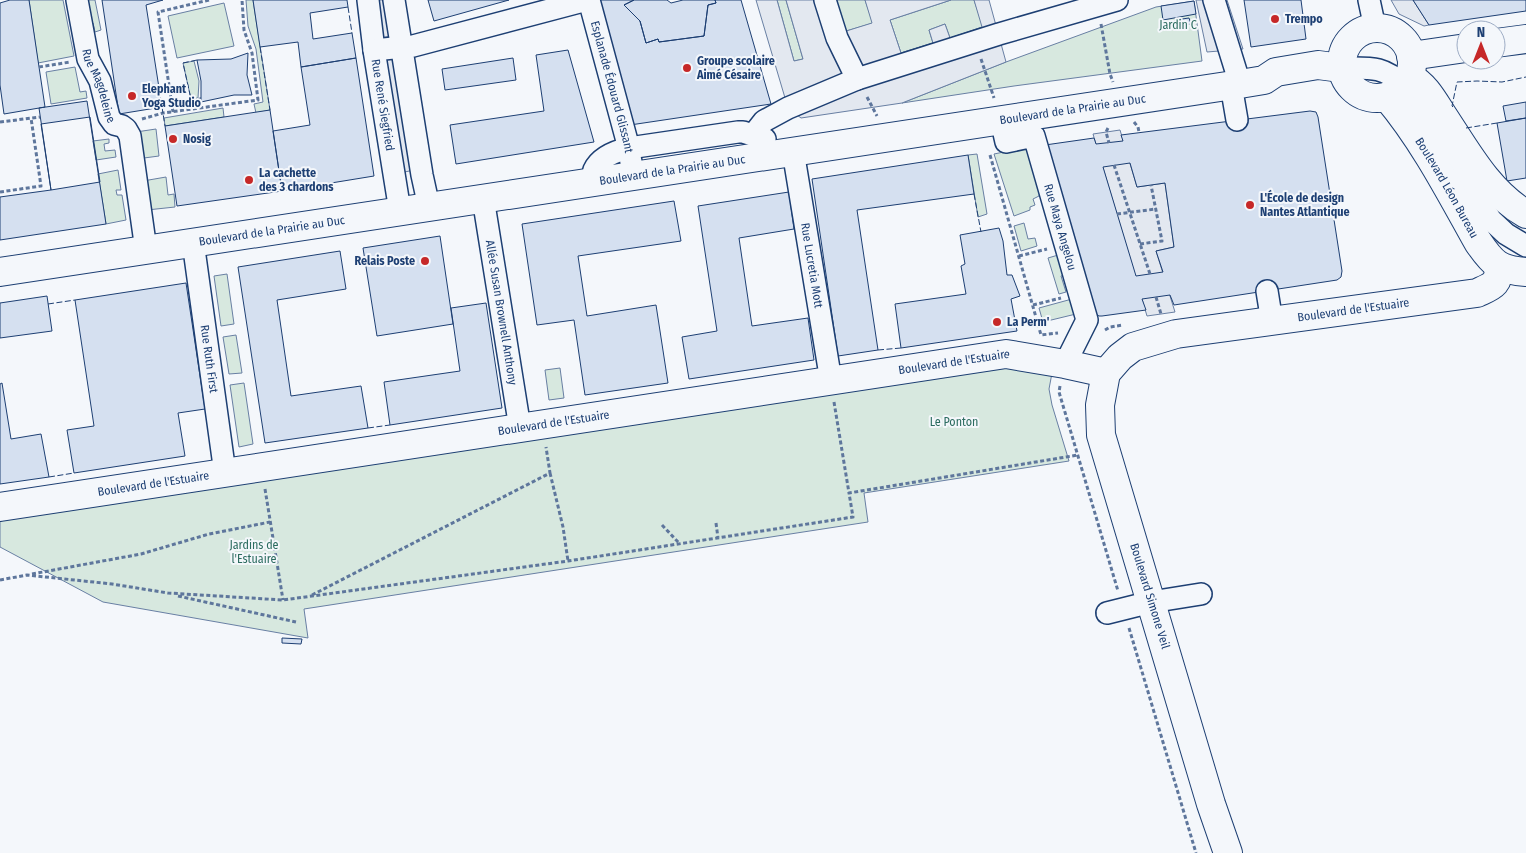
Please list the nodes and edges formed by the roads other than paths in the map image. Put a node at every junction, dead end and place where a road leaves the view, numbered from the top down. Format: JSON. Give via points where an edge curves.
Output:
{"nodes":[{"id":1,"x":77,"y":0,"type":"edge"},
{"id":2,"x":368,"y":0,"type":"edge"},
{"id":3,"x":394,"y":0,"type":"edge"},
{"id":4,"x":588,"y":0,"type":"edge"},
{"id":5,"x":825,"y":0,"type":"edge"},
{"id":6,"x":1214,"y":0,"type":"edge"},
{"id":7,"x":1369,"y":0,"type":"edge"},
{"id":8,"x":1108,"y":2,"type":"edge"},
{"id":9,"x":1375,"y":28,"type":"junction"},
{"id":10,"x":1526,"y":39,"type":"edge"},
{"id":11,"x":1506,"y":42,"type":"edge"},
{"id":12,"x":402,"y":47,"type":"junction"},
{"id":13,"x":374,"y":50,"type":"junction"},
{"id":14,"x":1456,"y":53,"type":"edge"},
{"id":15,"x":1342,"y":68,"type":"junction"},
{"id":16,"x":857,"y":79,"type":"junction"},
{"id":17,"x":1403,"y":79,"type":"junction"},
{"id":18,"x":1236,"y":84,"type":"junction"},
{"id":19,"x":1237,"y":120,"type":"dead end"},
{"id":20,"x":1003,"y":131,"type":"junction"},
{"id":21,"x":753,"y":135,"type":"junction"},
{"id":22,"x":629,"y":148,"type":"junction"},
{"id":23,"x":786,"y":152,"type":"junction"},
{"id":24,"x":634,"y":176,"type":"junction"},
{"id":25,"x":592,"y":182,"type":"junction"},
{"id":26,"x":483,"y":198,"type":"junction"},
{"id":27,"x":429,"y":207,"type":"junction"},
{"id":28,"x":400,"y":211,"type":"junction"},
{"id":29,"x":1526,"y":214,"type":"edge"},
{"id":30,"x":193,"y":242,"type":"junction"},
{"id":31,"x":1526,"y":246,"type":"edge"},
{"id":32,"x":146,"y":250,"type":"junction"},
{"id":33,"x":1516,"y":269,"type":"edge"},
{"id":34,"x":0,"y":272,"type":"edge"},
{"id":35,"x":1267,"y":291,"type":"dead end"},
{"id":36,"x":1272,"y":322,"type":"junction"},
{"id":37,"x":1065,"y":364,"type":"junction"},
{"id":38,"x":1106,"y":373,"type":"junction"},
{"id":39,"x":831,"y":381,"type":"junction"},
{"id":40,"x":531,"y":426,"type":"junction"},
{"id":41,"x":225,"y":473,"type":"junction"},
{"id":42,"x":0,"y":507,"type":"edge"},
{"id":43,"x":1201,"y":594,"type":"dead end"},
{"id":44,"x":1151,"y":602,"type":"junction"},
{"id":45,"x":1108,"y":613,"type":"dead end"},
{"id":46,"x":1228,"y":853,"type":"edge"}],
"edges":[{"from":1,"to":32,"type":"street","name":"Rue Magdeleine","via":[[88,59],[100,81],[108,117],[126,129],[130,136]]},
{"from":2,"to":13,"type":"street","name":"Rue René Siegfried"},
{"from":3,"to":12,"type":"street"},
{"from":4,"to":12,"type":"street","name":"Esplanade Édouard Glissant"},
{"from":4,"to":22,"type":"street","name":"Esplanade Édouard Glissant"},
{"from":5,"to":16,"type":"street","via":[[837,38]]},
{"from":6,"to":18,"type":"street"},
{"from":7,"to":9,"type":"street"},
{"from":8,"to":16,"type":"street"},
{"from":9,"to":15,"type":"main road","via":[[1350,40],[1344,48]]},
{"from":9,"to":17,"type":"main road","via":[[1394,32],[1408,46]]},
{"from":10,"to":11,"type":"main road"},
{"from":12,"to":13,"type":"street","name":"Esplanade Édouard Glissant"},
{"from":12,"to":27,"type":"street"},
{"from":13,"to":28,"type":"street","name":"Rue René Siegfried"},
{"from":14,"to":17,"type":"main road","name":"Boulevard de la Prairie au Duc"},
{"from":15,"to":17,"type":"street","name":"Boulevard de la Prairie au Duc"},
{"from":15,"to":17,"type":"main road","via":[[1350,87],[1367,98],[1377,99]]},
{"from":15,"to":18,"type":"main road","name":"Boulevard de la Prairie au Duc","via":[[1318,65],[1276,72],[1264,80]]},
{"from":16,"to":21,"type":"street","via":[[788,108],[764,121]]},
{"from":17,"to":29,"type":"main road","via":[[1424,87],[1481,173],[1507,202]]},
{"from":17,"to":31,"type":"street","name":"Boulevard Léon Bureau","via":[[1491,220]]},
{"from":17,"to":33,"type":"main road","name":"Boulevard Léon Bureau","via":[[1406,120],[1438,169],[1478,242],[1485,253]]},
{"from":18,"to":19,"type":"street"},
{"from":18,"to":20,"type":"main road","name":"Boulevard de la Prairie au Duc","via":[[1120,102]]},
{"from":20,"to":23,"type":"main road","name":"Boulevard de la Prairie au Duc","via":[[888,137]]},
{"from":20,"to":37,"type":"street","name":"Rue Maya Angelou","via":[[1034,136],[1087,320]]},
{"from":21,"to":22,"type":"street","via":[[738,132]]},
{"from":21,"to":23,"type":"street"},
{"from":22,"to":24,"type":"street","name":"Esplanade Édouard Glissant"},
{"from":22,"to":25,"type":"street","via":[[616,151],[600,163],[594,169]]},
{"from":23,"to":24,"type":"main road","name":"Boulevard de la Prairie au Duc"},
{"from":23,"to":39,"type":"street","name":"Rue Lucretia Mott"},
{"from":24,"to":25,"type":"main road","name":"Boulevard de la Prairie au Duc"},
{"from":25,"to":26,"type":"main road","name":"Boulevard de la Prairie au Duc"},
{"from":26,"to":27,"type":"main road","name":"Boulevard de la Prairie au Duc"},
{"from":26,"to":40,"type":"street","name":"Allée Susan Brownell Anthony"},
{"from":27,"to":28,"type":"main road","name":"Boulevard de la Prairie au Duc"},
{"from":28,"to":30,"type":"main road","name":"Boulevard de la Prairie au Duc"},
{"from":30,"to":32,"type":"main road","name":"Boulevard de la Prairie au Duc"},
{"from":30,"to":41,"type":"street","name":"Rue Ruth First"},
{"from":32,"to":34,"type":"main road","name":"Boulevard de la Prairie au Duc"},
{"from":33,"to":36,"type":"main road","name":"Boulevard de l'Estuaire","via":[[1499,277],[1494,286],[1477,293]]},
{"from":35,"to":36,"type":"street"},
{"from":36,"to":38,"type":"main road","name":"Boulevard de l'Estuaire","via":[[1176,334],[1133,347]]},
{"from":37,"to":38,"type":"main road","name":"Boulevard de l'Estuaire"},
{"from":37,"to":39,"type":"main road","name":"Boulevard de l'Estuaire","via":[[1006,354]]},
{"from":38,"to":44,"type":"main road","name":"Boulevard Simone Veil","via":[[1100,405],[1101,434]]},
{"from":39,"to":40,"type":"main road","name":"Boulevard de l'Estuaire"},
{"from":40,"to":41,"type":"main road","name":"Boulevard de l'Estuaire"},
{"from":41,"to":42,"type":"main road","name":"Boulevard de l'Estuaire"},
{"from":43,"to":44,"type":"street"},
{"from":44,"to":45,"type":"street"},
{"from":44,"to":46,"type":"main road","name":"Boulevard Simone Veil"}]}
